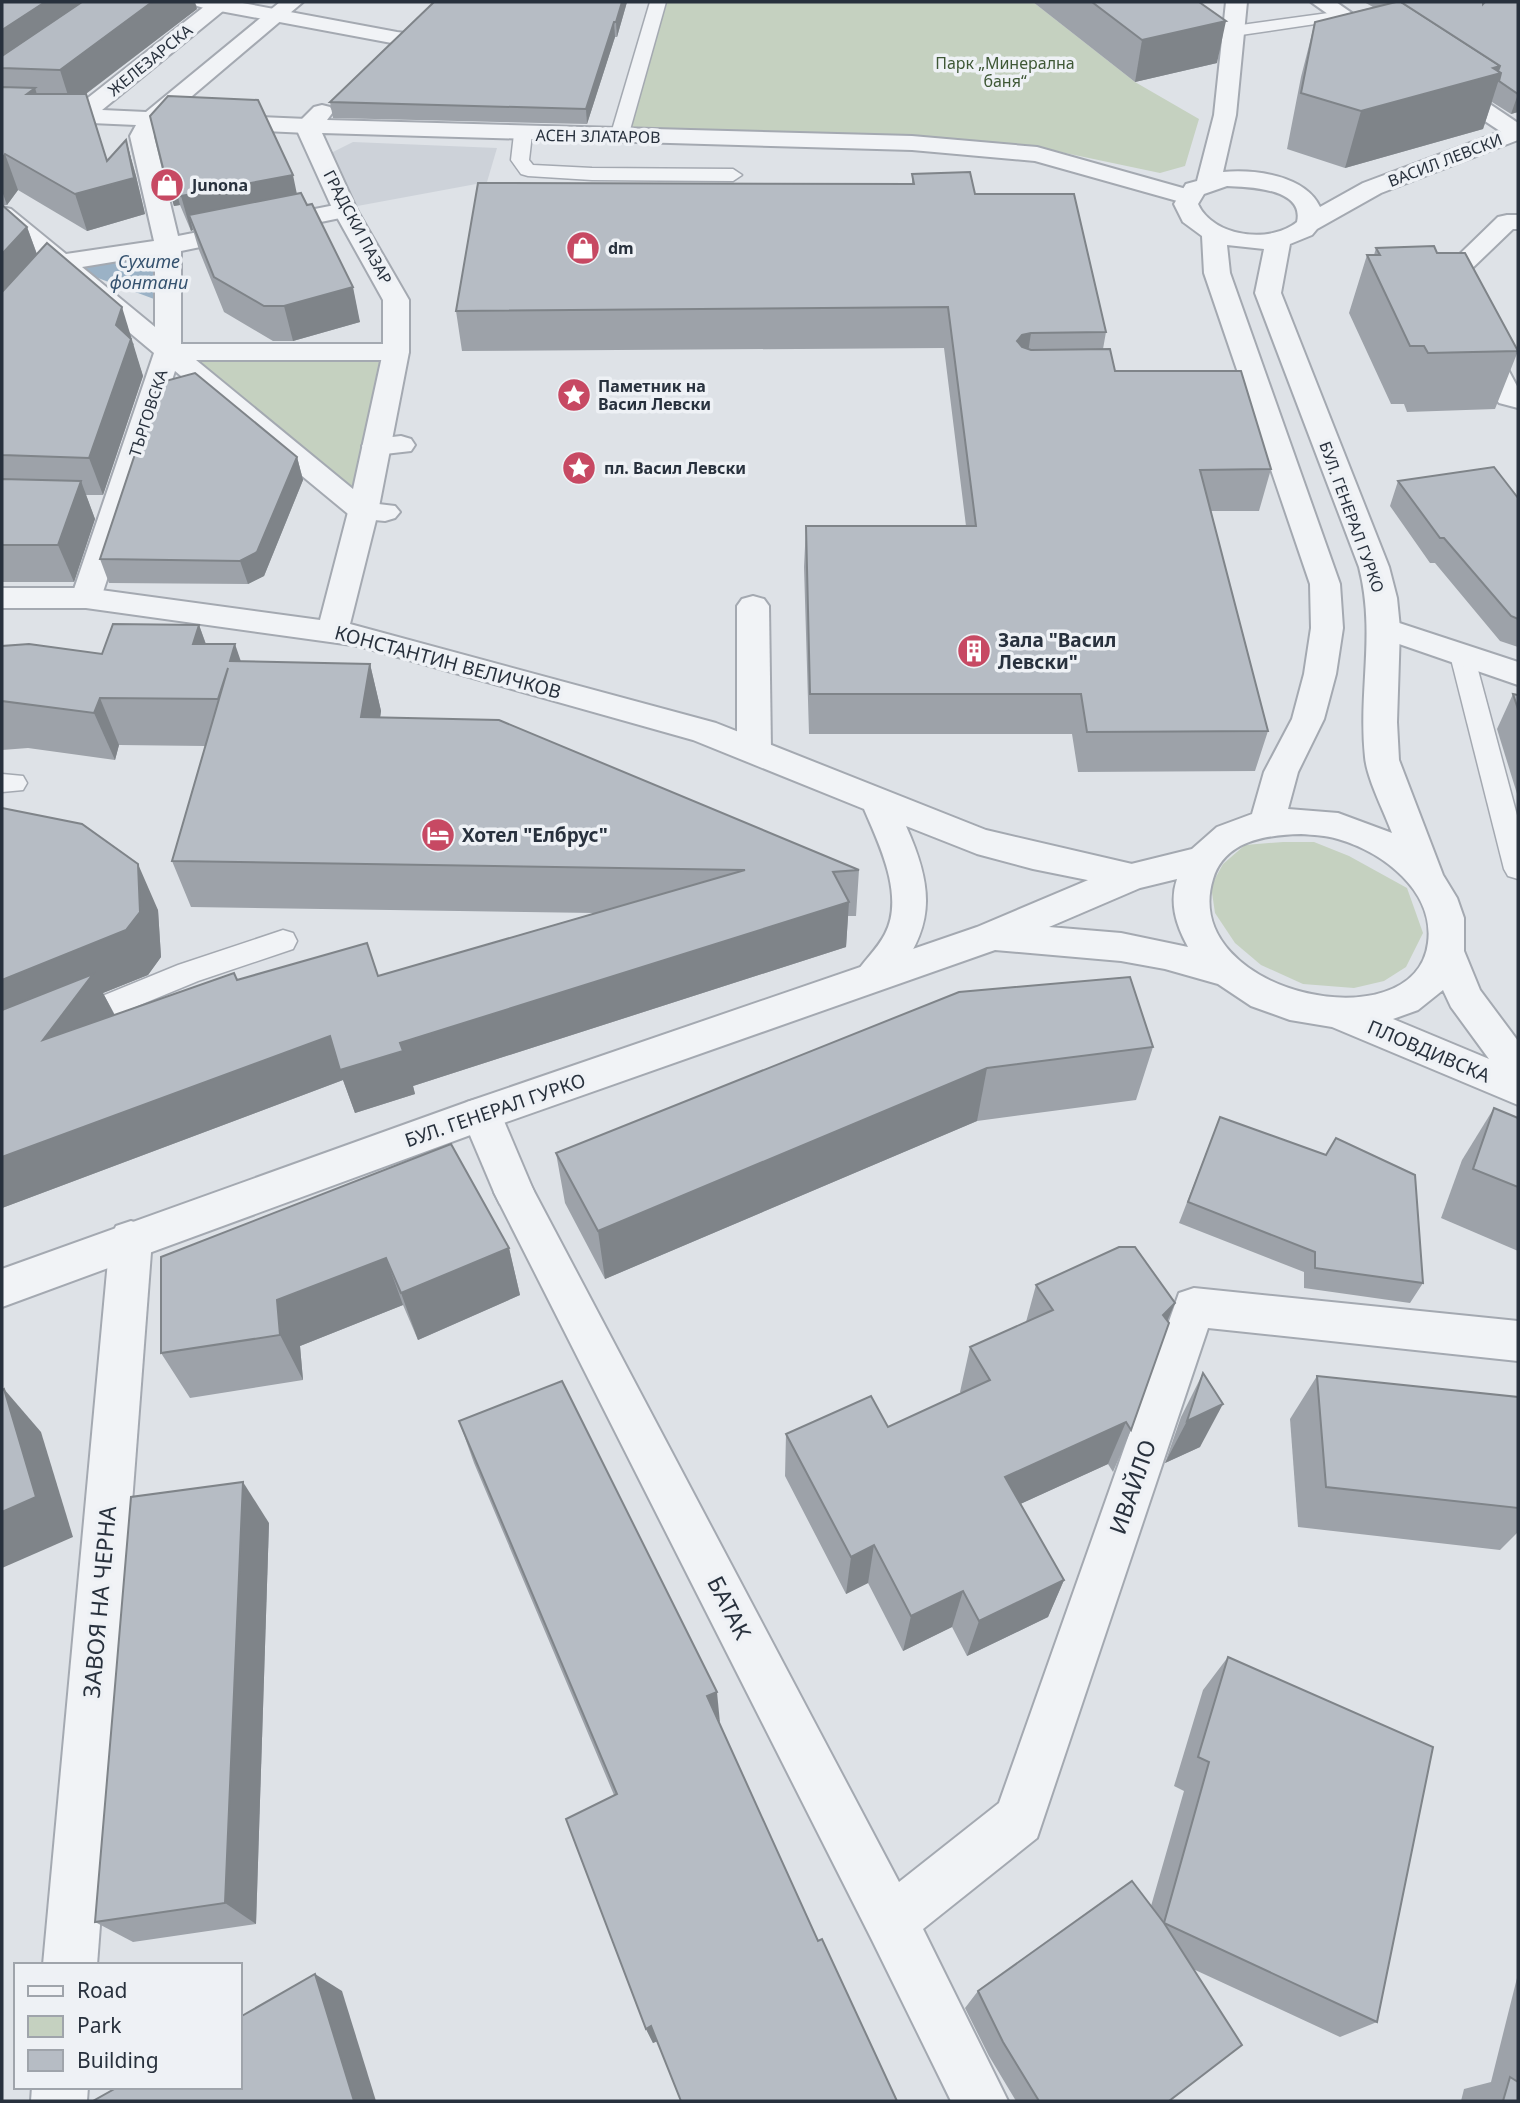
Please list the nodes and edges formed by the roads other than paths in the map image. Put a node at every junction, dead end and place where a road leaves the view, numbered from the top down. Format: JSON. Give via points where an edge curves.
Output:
{"nodes":[{"id":1,"x":658,"y":2,"type":"edge"},
{"id":2,"x":1236,"y":2,"type":"edge"},
{"id":3,"x":1322,"y":2,"type":"edge"},
{"id":4,"x":215,"y":3,"type":"edge"},
{"id":5,"x":285,"y":9,"type":"edge"},
{"id":6,"x":1343,"y":16,"type":"junction"},
{"id":7,"x":418,"y":20,"type":"edge"},
{"id":8,"x":1234,"y":31,"type":"junction"},
{"id":9,"x":1401,"y":55,"type":"edge"},
{"id":10,"x":1424,"y":70,"type":"edge"},
{"id":11,"x":343,"y":91,"type":"edge"},
{"id":12,"x":2,"y":112,"type":"edge"},
{"id":13,"x":1225,"y":115,"type":"junction"},
{"id":14,"x":81,"y":116,"type":"junction"},
{"id":15,"x":151,"y":119,"type":"junction"},
{"id":16,"x":307,"y":126,"type":"junction"},
{"id":17,"x":1518,"y":132,"type":"edge"},
{"id":18,"x":523,"y":134,"type":"junction"},
{"id":19,"x":619,"y":136,"type":"junction"},
{"id":20,"x":733,"y":175,"type":"dead end"},
{"id":21,"x":1274,"y":184,"type":"junction"},
{"id":22,"x":1372,"y":188,"type":"junction"},
{"id":23,"x":1198,"y":190,"type":"junction"},
{"id":24,"x":345,"y":210,"type":"junction"},
{"id":25,"x":2,"y":214,"type":"edge"},
{"id":26,"x":1518,"y":222,"type":"edge"},
{"id":27,"x":1309,"y":224,"type":"junction"},
{"id":28,"x":1214,"y":233,"type":"junction"},
{"id":29,"x":1279,"y":240,"type":"junction"},
{"id":30,"x":168,"y":246,"type":"junction"},
{"id":31,"x":58,"y":263,"type":"junction"},
{"id":32,"x":2,"y":324,"type":"edge"},
{"id":33,"x":168,"y":352,"type":"junction"},
{"id":34,"x":396,"y":352,"type":"junction"},
{"id":35,"x":1518,"y":400,"type":"edge"},
{"id":36,"x":374,"y":512,"type":"junction"},
{"id":37,"x":2,"y":598,"type":"edge"},
{"id":38,"x":86,"y":598,"type":"junction"},
{"id":39,"x":753,"y":606,"type":"dead end"},
{"id":40,"x":1384,"y":628,"type":"junction"},
{"id":41,"x":332,"y":631,"type":"junction"},
{"id":42,"x":1462,"y":654,"type":"junction"},
{"id":43,"x":1518,"y":674,"type":"edge"},
{"id":44,"x":754,"y":750,"type":"junction"},
{"id":45,"x":877,"y":800,"type":"junction"},
{"id":46,"x":1267,"y":823,"type":"junction"},
{"id":47,"x":1202,"y":860,"type":"junction"},
{"id":48,"x":1518,"y":869,"type":"edge"},
{"id":49,"x":1132,"y":876,"type":"junction"},
{"id":50,"x":1427,"y":880,"type":"junction"},
{"id":51,"x":990,"y":937,"type":"junction"},
{"id":52,"x":283,"y":941,"type":"dead end"},
{"id":53,"x":1446,"y":952,"type":"junction"},
{"id":54,"x":1230,"y":974,"type":"junction"},
{"id":55,"x":872,"y":978,"type":"junction"},
{"id":56,"x":1339,"y":1013,"type":"junction"},
{"id":57,"x":2,"y":1050,"type":"edge"},
{"id":58,"x":1518,"y":1070,"type":"edge"},
{"id":59,"x":1518,"y":1089,"type":"edge"},
{"id":60,"x":481,"y":1114,"type":"junction"},
{"id":61,"x":131,"y":1239,"type":"junction"},
{"id":62,"x":2,"y":1288,"type":"edge"},
{"id":63,"x":1518,"y":1342,"type":"edge"},
{"id":64,"x":891,"y":1921,"type":"junction"},
{"id":65,"x":70,"y":1963,"type":"edge"},
{"id":66,"x":980,"y":2101,"type":"edge"}],
"edges":[{"from":1,"to":19,"type":"lane"},
{"from":2,"to":8,"type":"street"},
{"from":3,"to":6,"type":"street"},
{"from":4,"to":5,"type":"street"},
{"from":4,"to":14,"type":"street","name":"ЖЕЛЕЗАРСКА"},
{"from":5,"to":7,"type":"street","via":[[388,47]]},
{"from":5,"to":15,"type":"street"},
{"from":6,"to":8,"type":"lane"},
{"from":6,"to":9,"type":"street"},
{"from":8,"to":13,"type":"street"},
{"from":10,"to":17,"type":"street"},
{"from":11,"to":16,"type":"street"},
{"from":12,"to":14,"type":"street","name":"АСЕН ЗЛАТАРОВ"},
{"from":13,"to":21,"type":"street","via":[[1245,151]]},
{"from":13,"to":23,"type":"street"},
{"from":14,"to":15,"type":"street","name":"АСЕН ЗЛАТАРОВ"},
{"from":15,"to":16,"type":"street","name":"АСЕН ЗЛАТАРОВ"},
{"from":15,"to":30,"type":"street","via":[[142,136]]},
{"from":16,"to":18,"type":"street","name":"АСЕН ЗЛАТАРОВ"},
{"from":16,"to":24,"type":"street","name":"ГРАДСКИ ПАЗАР"},
{"from":17,"to":22,"type":"street","name":"ВАСИЛ ЛЕВСКИ"},
{"from":18,"to":19,"type":"street","name":"АСЕН ЗЛАТАРОВ"},
{"from":18,"to":20,"type":"lane","via":[[520,160],[528,170]]},
{"from":19,"to":23,"type":"street","name":"АСЕН ЗЛАТАРОВ","via":[[984,148],[1037,154]]},
{"from":21,"to":22,"type":"street"},
{"from":21,"to":23,"type":"street","via":[[1225,179]]},
{"from":21,"to":27,"type":"street","via":[[1308,205]]},
{"from":22,"to":27,"type":"street"},
{"from":23,"to":28,"type":"street","via":[[1187,212]]},
{"from":24,"to":30,"type":"street"},
{"from":24,"to":34,"type":"street","name":"ГРАДСКИ ПАЗАР","via":[[397,300]]},
{"from":25,"to":31,"type":"street","name":"ТЪРГОВСКА"},
{"from":26,"to":35,"type":"street","via":[[1507,222],[1447,279],[1509,397]]},
{"from":27,"to":29,"type":"street"},
{"from":28,"to":29,"type":"street","via":[[1245,241]]},
{"from":28,"to":46,"type":"street","via":[[1217,273],[1241,381],[1325,584],[1320,674],[1308,719],[1281,772]]},
{"from":29,"to":40,"type":"street","name":"БУЛ. ГЕНЕРАЛ ГУРКО","via":[[1268,293],[1374,567]]},
{"from":30,"to":31,"type":"street"},
{"from":30,"to":33,"type":"street"},
{"from":31,"to":32,"type":"street"},
{"from":31,"to":33,"type":"street","name":"ТЪРГОВСКА"},
{"from":33,"to":34,"type":"street"},
{"from":33,"to":36,"type":"street"},
{"from":33,"to":38,"type":"street","name":"ТЪРГОВСКА","via":[[105,507]]},
{"from":34,"to":36,"type":"street","name":"ГРАДСКИ ПАЗАР","via":[[389,446]]},
{"from":36,"to":41,"type":"street","name":"ГРАДСКИ ПАЗАР"},
{"from":37,"to":38,"type":"street","name":"КОНСТАНТИН ВЕЛИЧКОВ"},
{"from":38,"to":41,"type":"street","name":"КОНСТАНТИН ВЕЛИЧКОВ"},
{"from":39,"to":44,"type":"street"},
{"from":40,"to":42,"type":"street"},
{"from":40,"to":50,"type":"street","name":"БУЛ. ГЕНЕРАЛ ГУРКО","via":[[1382,760]]},
{"from":41,"to":44,"type":"street","name":"КОНСТАНТИН ВЕЛИЧКОВ","via":[[704,731]]},
{"from":42,"to":43,"type":"street"},
{"from":42,"to":48,"type":"lane"},
{"from":44,"to":45,"type":"street","name":"КОНСТАНТИН ВЕЛИЧКОВ"},
{"from":45,"to":49,"type":"street","name":"КОНСТАНТИН ВЕЛИЧКОВ","via":[[977,841]]},
{"from":45,"to":55,"type":"street","via":[[899,852],[909,893],[905,930]]},
{"from":46,"to":47,"type":"street","via":[[1229,836]]},
{"from":46,"to":50,"type":"street","via":[[1337,826],[1372,838],[1402,856]]},
{"from":47,"to":49,"type":"street"},
{"from":47,"to":54,"type":"street","via":[[1191,887],[1192,916],[1205,946]]},
{"from":49,"to":51,"type":"street","name":"БУЛ. ГЕНЕРАЛ ГУРКО"},
{"from":50,"to":53,"type":"street","via":[[1441,903],[1448,928]]},
{"from":51,"to":54,"type":"street","via":[[1121,947]]},
{"from":51,"to":55,"type":"street","name":"БУЛ. ГЕНЕРАЛ ГУРКО"},
{"from":52,"to":57,"type":"lane","via":[[188,974]]},
{"from":53,"to":56,"type":"street","via":[[1433,978],[1410,998],[1377,1010]]},
{"from":53,"to":58,"type":"street","name":"ПЛОВДИВСКА","via":[[1464,997]]},
{"from":54,"to":56,"type":"street","via":[[1300,1008]]},
{"from":55,"to":60,"type":"street","name":"БУЛ. ГЕНЕРАЛ ГУРКО"},
{"from":56,"to":59,"type":"street","name":"ПЛОВДИВСКА"},
{"from":60,"to":61,"type":"street","name":"БУЛ. ГЕНЕРАЛ ГУРКО"},
{"from":60,"to":64,"type":"street","name":"БАТАК","via":[[514,1192]]},
{"from":61,"to":62,"type":"street","name":"БУЛ. ГЕНЕРАЛ ГУРКО"},
{"from":61,"to":65,"type":"street","name":"ЗАВОЯ НА ЧЕРНА"},
{"from":63,"to":64,"type":"street","name":"ИВАЙЛО","via":[[1194,1307],[1019,1820]]},
{"from":64,"to":66,"type":"street","name":"БАТАК"}]}
